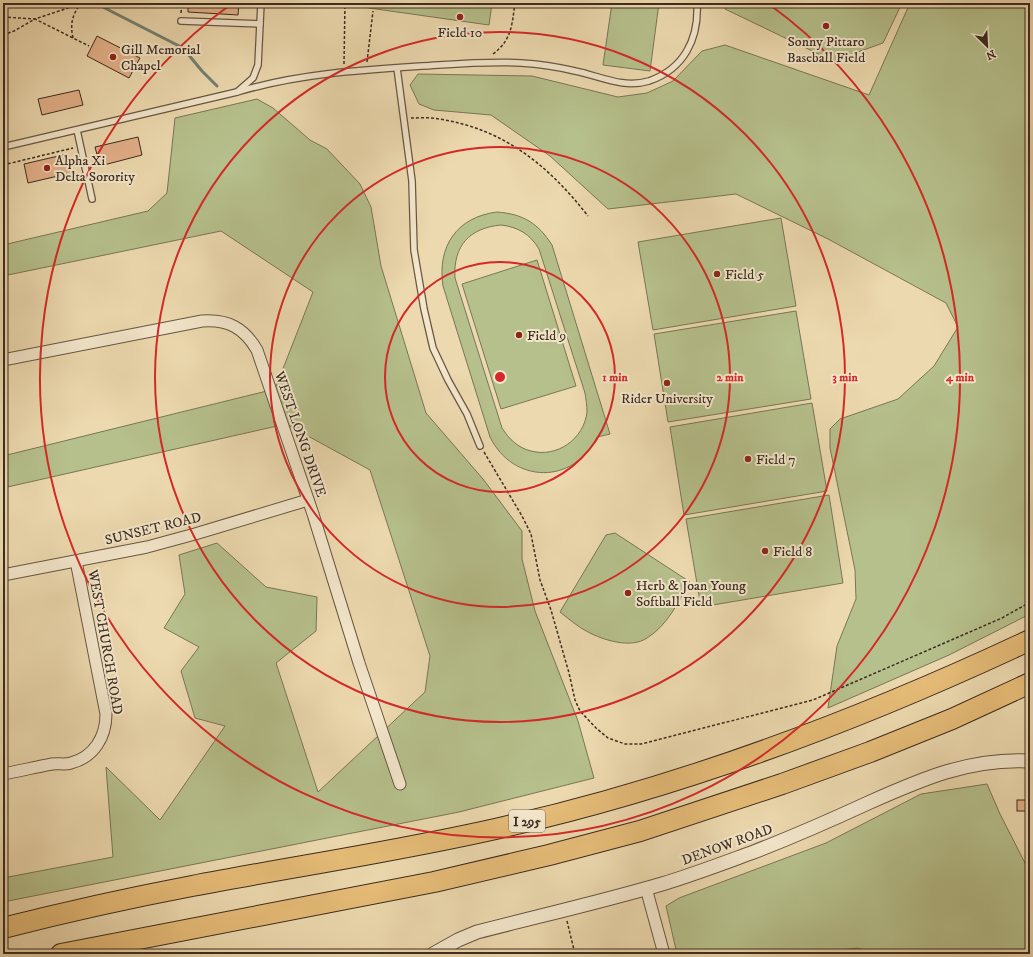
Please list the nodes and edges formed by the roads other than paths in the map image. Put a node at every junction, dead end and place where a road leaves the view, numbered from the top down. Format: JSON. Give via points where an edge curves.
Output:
{"nodes":[{"id":1,"x":262,"y":3,"type":"edge"},
{"id":2,"x":697,"y":3,"type":"edge"},
{"id":3,"x":181,"y":21,"type":"road end"},
{"id":4,"x":260,"y":24,"type":"junction"},
{"id":5,"x":396,"y":68,"type":"junction"},
{"id":6,"x":236,"y":92,"type":"junction"},
{"id":7,"x":77,"y":130,"type":"junction"},
{"id":8,"x":3,"y":147,"type":"edge"},
{"id":9,"x":92,"y":199,"type":"dead end"},
{"id":10,"x":3,"y":360,"type":"edge"},
{"id":11,"x":480,"y":446,"type":"road end"},
{"id":12,"x":308,"y":500,"type":"junction"},
{"id":13,"x":76,"y":561,"type":"junction"},
{"id":14,"x":3,"y":576,"type":"edge"},
{"id":15,"x":1030,"y":640,"type":"edge"},
{"id":16,"x":1030,"y":682,"type":"edge"},
{"id":17,"x":1030,"y":761,"type":"edge"},
{"id":18,"x":3,"y":774,"type":"edge"},
{"id":19,"x":400,"y":784,"type":"dead end"},
{"id":20,"x":646,"y":888,"type":"junction"},
{"id":21,"x":3,"y":928,"type":"edge"},
{"id":22,"x":108,"y":945,"type":"junction"},
{"id":23,"x":62,"y":954,"type":"edge"},
{"id":24,"x":77,"y":954,"type":"edge"},
{"id":25,"x":433,"y":954,"type":"edge"},
{"id":26,"x":664,"y":954,"type":"edge"}],
"edges":[{"from":1,"to":4,"type":"lane"},
{"from":2,"to":5,"type":"lane","via":[[696,32],[688,50],[664,75],[648,81],[633,84],[617,83],[576,71],[522,63],[488,62]]},
{"from":3,"to":4,"type":"lane"},
{"from":4,"to":6,"type":"lane","via":[[258,65],[253,78]]},
{"from":5,"to":6,"type":"lane","via":[[287,79]]},
{"from":5,"to":11,"type":"lane","via":[[412,181],[414,250],[424,309],[433,348],[467,414]]},
{"from":6,"to":7,"type":"lane"},
{"from":7,"to":8,"type":"lane"},
{"from":7,"to":9,"type":"lane"},
{"from":10,"to":12,"type":"street","name":"WEST LONG DRIVE","via":[[202,321],[218,321],[234,326],[251,340],[257,350]]},
{"from":12,"to":13,"type":"street","name":"SUNSET ROAD","via":[[147,547]]},
{"from":12,"to":19,"type":"street","name":"WEST LONG DRIVE"},
{"from":13,"to":14,"type":"street","name":"SUNSET ROAD"},
{"from":13,"to":18,"type":"street","name":"WEST CHURCH ROAD","via":[[106,714],[103,735],[90,754],[81,760]]},
{"from":15,"to":21,"type":"highway","number":"I 295","via":[[931,685],[790,741],[711,769],[596,804],[507,827],[426,844],[91,906]]},
{"from":16,"to":22,"type":"highway","via":[[952,719],[870,752],[640,831],[434,882]]},
{"from":17,"to":20,"type":"street","name":"DENOW ROAD","via":[[975,765],[929,777],[753,852]]},
{"from":20,"to":25,"type":"street","name":"DENOW ROAD","via":[[477,932]]},
{"from":20,"to":26,"type":"street"},
{"from":22,"to":23,"type":"highway"},
{"from":22,"to":24,"type":"highway"}]}
